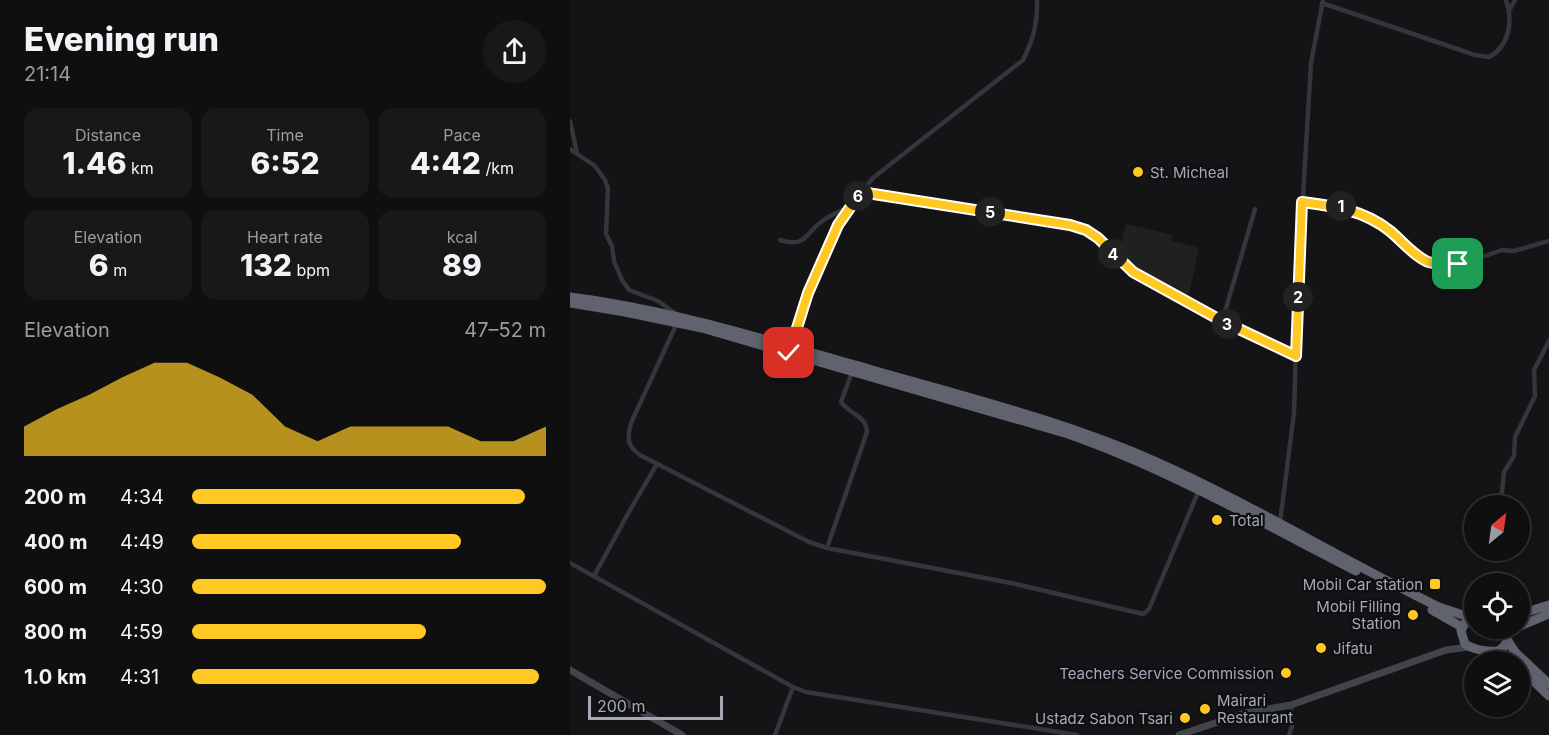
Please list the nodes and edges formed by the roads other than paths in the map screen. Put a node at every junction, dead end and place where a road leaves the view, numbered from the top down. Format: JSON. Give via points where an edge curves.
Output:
{"nodes":[{"id":1,"x":1037,"y":0,"type":"edge"},
{"id":2,"x":1506,"y":0,"type":"edge"},
{"id":3,"x":1515,"y":0,"type":"edge"},
{"id":4,"x":1322,"y":1,"type":"edge"},
{"id":5,"x":1509,"y":10,"type":"junction"},
{"id":6,"x":570,"y":122,"type":"edge"},
{"id":7,"x":570,"y":149,"type":"edge"},
{"id":8,"x":577,"y":153,"type":"junction"},
{"id":9,"x":861,"y":192,"type":"junction"},
{"id":10,"x":1302,"y":202,"type":"junction"},
{"id":11,"x":850,"y":206,"type":"junction"},
{"id":12,"x":1255,"y":208,"type":"dead end"},
{"id":13,"x":780,"y":240,"type":"dead end"},
{"id":14,"x":1549,"y":241,"type":"edge"},
{"id":15,"x":570,"y":297,"type":"edge"},
{"id":16,"x":653,"y":299,"type":"junction"},
{"id":17,"x":570,"y":303,"type":"edge"},
{"id":18,"x":658,"y":312,"type":"junction"},
{"id":19,"x":678,"y":319,"type":"junction"},
{"id":20,"x":1222,"y":321,"type":"junction"},
{"id":21,"x":1549,"y":340,"type":"edge"},
{"id":22,"x":790,"y":350,"type":"junction"},
{"id":23,"x":1296,"y":356,"type":"junction"},
{"id":24,"x":852,"y":372,"type":"junction"},
{"id":25,"x":883,"y":377,"type":"junction"},
{"id":26,"x":657,"y":464,"type":"junction"},
{"id":27,"x":1200,"y":487,"type":"junction"},
{"id":28,"x":1500,"y":495,"type":"edge"},
{"id":29,"x":1280,"y":522,"type":"junction"},
{"id":30,"x":827,"y":548,"type":"junction"},
{"id":31,"x":570,"y":563,"type":"edge"},
{"id":32,"x":594,"y":576,"type":"junction"},
{"id":33,"x":1549,"y":605,"type":"edge"},
{"id":34,"x":1530,"y":611,"type":"edge"},
{"id":35,"x":1549,"y":614,"type":"edge"},
{"id":36,"x":1464,"y":615,"type":"edge"},
{"id":37,"x":1530,"y":622,"type":"edge"},
{"id":38,"x":1464,"y":627,"type":"edge"},
{"id":39,"x":1462,"y":631,"type":"junction"},
{"id":40,"x":1507,"y":639,"type":"edge"},
{"id":41,"x":1511,"y":639,"type":"edge"},
{"id":42,"x":1468,"y":647,"type":"junction"},
{"id":43,"x":1446,"y":650,"type":"junction"},
{"id":44,"x":1490,"y":651,"type":"edge"},
{"id":45,"x":1497,"y":651,"type":"edge"},
{"id":46,"x":570,"y":670,"type":"edge"},
{"id":47,"x":1530,"y":678,"type":"edge"},
{"id":48,"x":1549,"y":684,"type":"edge"},
{"id":49,"x":793,"y":687,"type":"junction"},
{"id":50,"x":1549,"y":696,"type":"edge"},
{"id":51,"x":1291,"y":705,"type":"junction"},
{"id":52,"x":682,"y":735,"type":"edge"},
{"id":53,"x":775,"y":735,"type":"edge"},
{"id":54,"x":1077,"y":735,"type":"edge"},
{"id":55,"x":1179,"y":735,"type":"edge"},
{"id":56,"x":1289,"y":735,"type":"edge"}],
"edges":[{"from":1,"to":9,"type":"street","via":[[1037,22],[1023,60],[906,151]]},
{"from":2,"to":5,"type":"street"},
{"from":3,"to":5,"type":"street"},
{"from":4,"to":5,"type":"street","via":[[1483,57],[1493,54],[1505,39]]},
{"from":4,"to":10,"type":"street","via":[[1311,63]]},
{"from":6,"to":8,"type":"street"},
{"from":7,"to":8,"type":"street"},
{"from":8,"to":16,"type":"street","via":[[601,172],[607,185],[606,234],[622,280],[629,290]]},
{"from":9,"to":11,"type":"street"},
{"from":9,"to":20,"type":"street","via":[[1086,230],[1133,272]]},
{"from":10,"to":14,"type":"street","via":[[1362,214],[1387,228],[1425,261],[1434,263],[1462,264],[1502,250],[1514,251]]},
{"from":10,"to":23,"type":"street"},
{"from":11,"to":13,"type":"street","via":[[821,222],[805,239],[789,243]]},
{"from":11,"to":22,"type":"street","via":[[808,293]]},
{"from":12,"to":20,"type":"street"},
{"from":15,"to":18,"type":"highway"},
{"from":16,"to":18,"type":"street"},
{"from":16,"to":19,"type":"street"},
{"from":17,"to":19,"type":"highway"},
{"from":18,"to":19,"type":"highway"},
{"from":19,"to":22,"type":"highway"},
{"from":19,"to":26,"type":"street","via":[[628,434],[633,450]]},
{"from":20,"to":23,"type":"street"},
{"from":21,"to":28,"type":"street","via":[[1534,370],[1535,396],[1515,437],[1514,456],[1504,472]]},
{"from":22,"to":24,"type":"highway"},
{"from":22,"to":25,"type":"highway"},
{"from":23,"to":29,"type":"street"},
{"from":24,"to":25,"type":"highway"},
{"from":24,"to":30,"type":"street","via":[[842,402],[863,420],[867,432]]},
{"from":25,"to":27,"type":"highway","via":[[1028,418]]},
{"from":26,"to":30,"type":"street"},
{"from":26,"to":32,"type":"street"},
{"from":27,"to":29,"type":"highway"},
{"from":27,"to":30,"type":"street","via":[[1149,609],[1143,614],[1011,583]]},
{"from":27,"to":39,"type":"highway","via":[[1433,610]]},
{"from":29,"to":36,"type":"highway","via":[[1425,600]]},
{"from":31,"to":32,"type":"street"},
{"from":32,"to":49,"type":"street"},
{"from":33,"to":34,"type":"highway"},
{"from":35,"to":37,"type":"highway"},
{"from":38,"to":39,"type":"highway"},
{"from":39,"to":42,"type":"highway"},
{"from":39,"to":43,"type":"street"},
{"from":40,"to":45,"type":"highway"},
{"from":41,"to":48,"type":"highway","via":[[1515,652]]},
{"from":42,"to":43,"type":"street"},
{"from":42,"to":44,"type":"highway"},
{"from":43,"to":51,"type":"street"},
{"from":46,"to":52,"type":"street"},
{"from":47,"to":50,"type":"highway"},
{"from":49,"to":53,"type":"street"},
{"from":49,"to":54,"type":"street"},
{"from":51,"to":55,"type":"street","via":[[1245,713]]},
{"from":51,"to":56,"type":"street"}]}
